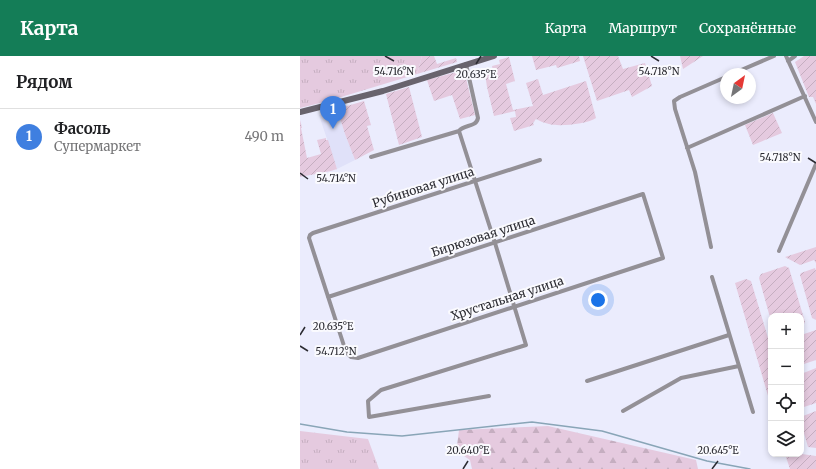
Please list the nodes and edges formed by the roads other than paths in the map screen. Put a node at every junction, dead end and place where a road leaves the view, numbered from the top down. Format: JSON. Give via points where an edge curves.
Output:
{"nodes":[{"id":1,"x":494,"y":56,"type":"edge"},
{"id":2,"x":774,"y":56,"type":"edge"},
{"id":3,"x":786,"y":56,"type":"edge"},
{"id":4,"x":795,"y":56,"type":"edge"},
{"id":5,"x":788,"y":61,"type":"junction"},
{"id":6,"x":466,"y":64,"type":"junction"},
{"id":7,"x":746,"y":68,"type":"edge"},
{"id":8,"x":720,"y":80,"type":"edge"},
{"id":9,"x":805,"y":96,"type":"junction"},
{"id":10,"x":300,"y":112,"type":"edge"},
{"id":11,"x":816,"y":122,"type":"edge"},
{"id":12,"x":458,"y":131,"type":"junction"},
{"id":13,"x":687,"y":148,"type":"junction"},
{"id":14,"x":371,"y":157,"type":"dead end"},
{"id":15,"x":540,"y":160,"type":"dead end"},
{"id":16,"x":816,"y":164,"type":"edge"},
{"id":17,"x":475,"y":181,"type":"junction"},
{"id":18,"x":495,"y":243,"type":"junction"},
{"id":19,"x":711,"y":247,"type":"dead end"},
{"id":20,"x":779,"y":251,"type":"dead end"},
{"id":21,"x":663,"y":258,"type":"joint"},
{"id":22,"x":712,"y":277,"type":"dead end"},
{"id":23,"x":328,"y":297,"type":"junction"},
{"id":24,"x":514,"y":306,"type":"junction"},
{"id":25,"x":729,"y":335,"type":"junction"},
{"id":26,"x":739,"y":366,"type":"junction"},
{"id":27,"x":587,"y":381,"type":"dead end"},
{"id":28,"x":489,"y":396,"type":"dead end"},
{"id":29,"x":623,"y":411,"type":"dead end"},
{"id":30,"x":753,"y":412,"type":"dead end"}],
"edges":[{"from":1,"to":6,"type":"main road"},
{"from":2,"to":7,"type":"street"},
{"from":3,"to":5,"type":"street"},
{"from":4,"to":5,"type":"street"},
{"from":5,"to":9,"type":"street"},
{"from":6,"to":10,"type":"main road","via":[[383,91]]},
{"from":6,"to":12,"type":"street","via":[[478,118],[475,124]]},
{"from":8,"to":13,"type":"street","via":[[674,102]]},
{"from":9,"to":11,"type":"street"},
{"from":9,"to":13,"type":"street"},
{"from":12,"to":14,"type":"street"},
{"from":12,"to":17,"type":"street"},
{"from":13,"to":19,"type":"street","via":[[695,172]]},
{"from":15,"to":17,"type":"street","name":"Рубиновая улица"},
{"from":16,"to":20,"type":"street"},
{"from":17,"to":18,"type":"street"},
{"from":17,"to":23,"type":"street","name":"Рубиновая улица","via":[[310,235]]},
{"from":18,"to":21,"type":"street","name":"Бирюзовая улица","via":[[643,194]]},
{"from":18,"to":23,"type":"street","name":"Бирюзовая улица"},
{"from":18,"to":24,"type":"street"},
{"from":21,"to":24,"type":"street","name":"Хрустальная улица"},
{"from":22,"to":25,"type":"street"},
{"from":23,"to":24,"type":"street","name":"Хрустальная улица","via":[[346,352],[358,358]]},
{"from":24,"to":28,"type":"street","via":[[526,345],[381,390],[368,401],[369,417]]},
{"from":25,"to":26,"type":"street"},
{"from":25,"to":27,"type":"street"},
{"from":26,"to":29,"type":"street","via":[[681,378]]},
{"from":26,"to":30,"type":"street"}]}
